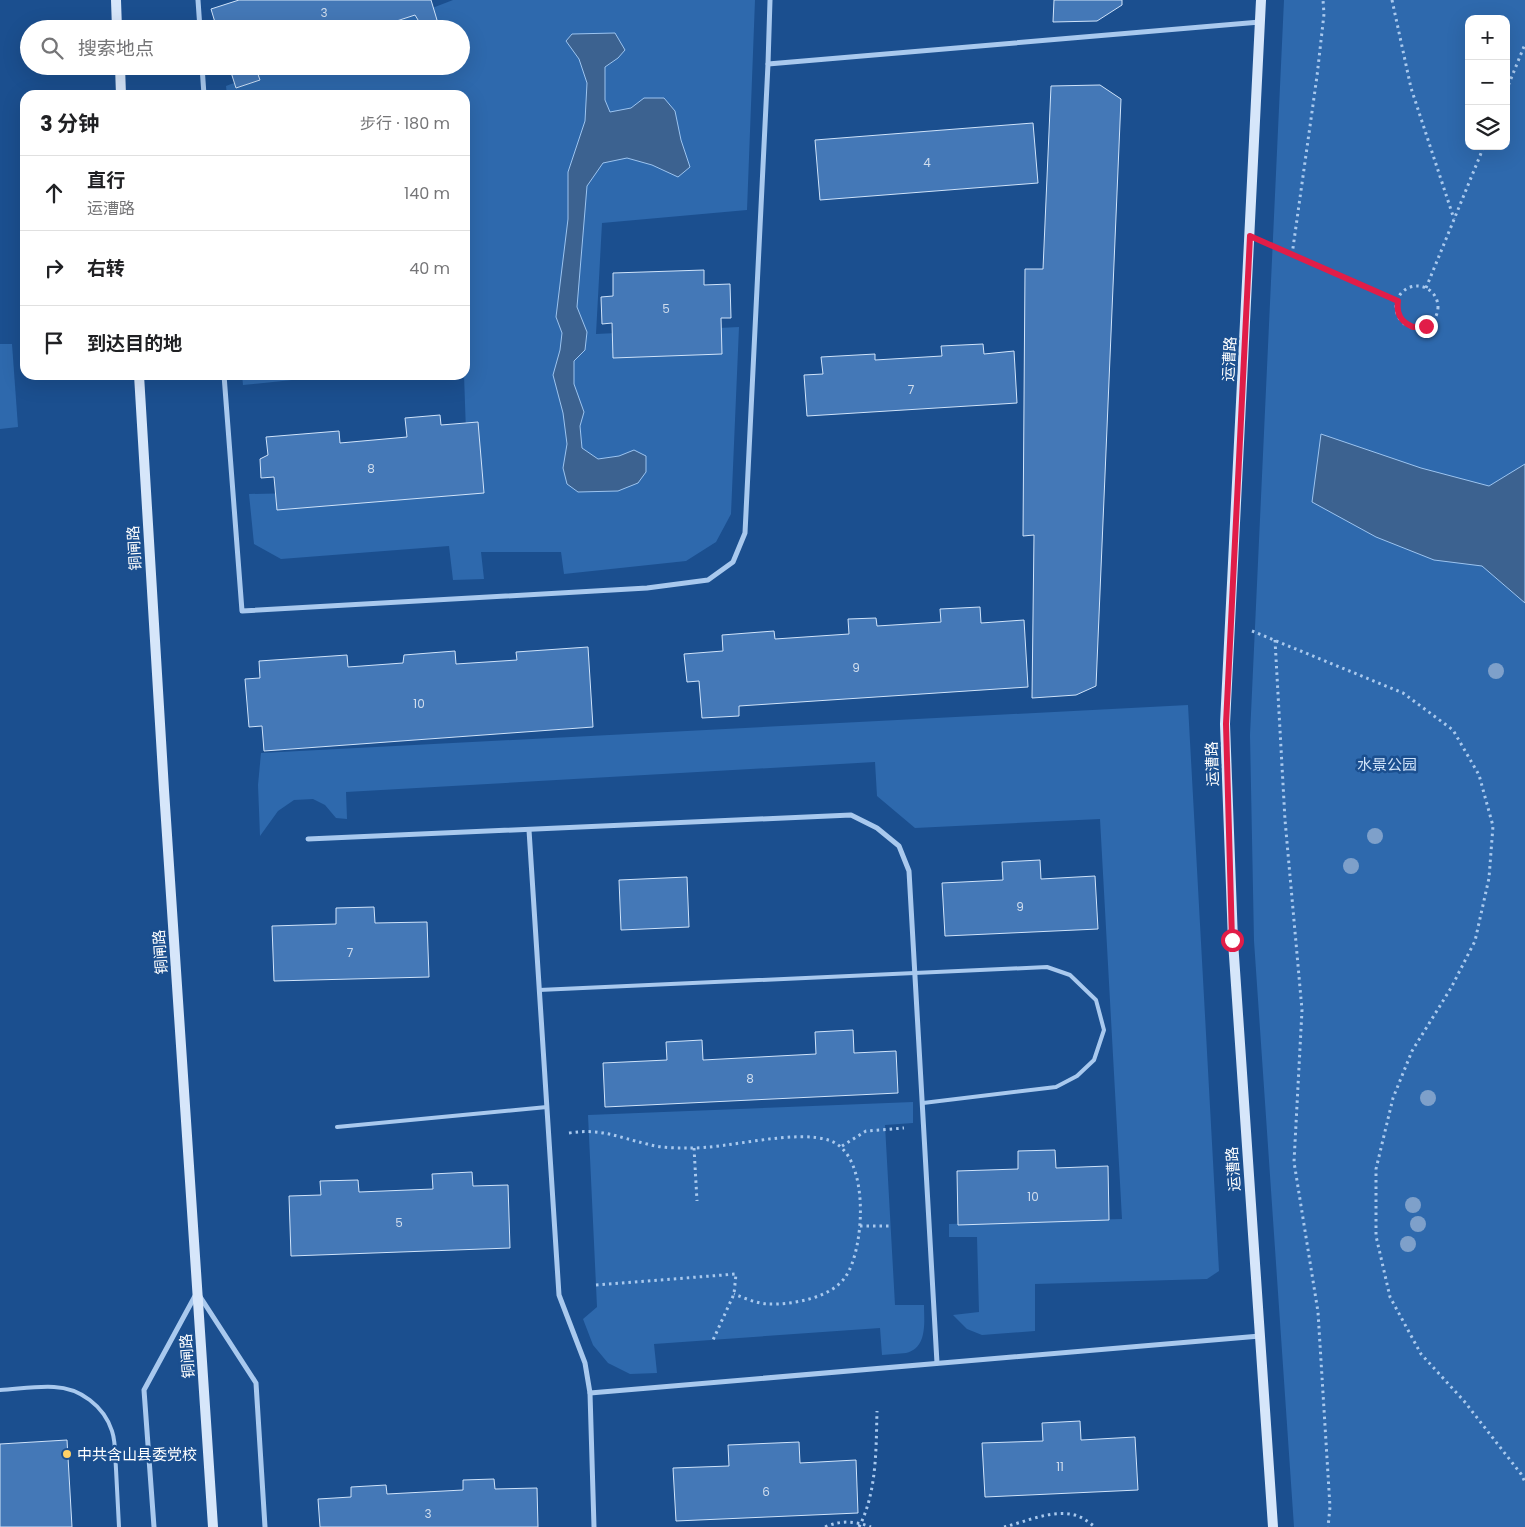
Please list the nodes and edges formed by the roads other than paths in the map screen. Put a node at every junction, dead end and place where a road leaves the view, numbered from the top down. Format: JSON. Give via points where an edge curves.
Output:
{"nodes":[{"id":1,"x":116,"y":0,"type":"edge"},
{"id":2,"x":198,"y":0,"type":"edge"},
{"id":3,"x":770,"y":0,"type":"edge"},
{"id":4,"x":1262,"y":0,"type":"edge"},
{"id":5,"x":117,"y":20,"type":"edge"},
{"id":6,"x":199,"y":20,"type":"edge"},
{"id":7,"x":1260,"y":22,"type":"junction"},
{"id":8,"x":768,"y":64,"type":"junction"},
{"id":9,"x":121,"y":75,"type":"edge"},
{"id":10,"x":203,"y":75,"type":"edge"},
{"id":11,"x":122,"y":90,"type":"edge"},
{"id":12,"x":204,"y":90,"type":"edge"},
{"id":13,"x":138,"y":380,"type":"edge"},
{"id":14,"x":224,"y":380,"type":"edge"},
{"id":15,"x":528,"y":830,"type":"junction"},
{"id":16,"x":308,"y":839,"type":"dead end"},
{"id":17,"x":915,"y":973,"type":"junction"},
{"id":18,"x":539,"y":990,"type":"junction"},
{"id":19,"x":922,"y":1103,"type":"junction"},
{"id":20,"x":547,"y":1107,"type":"junction"},
{"id":21,"x":336,"y":1126,"type":"dead end"},
{"id":22,"x":197,"y":1292,"type":"junction"},
{"id":23,"x":1260,"y":1336,"type":"junction"},
{"id":24,"x":937,"y":1363,"type":"junction"},
{"id":25,"x":0,"y":1390,"type":"edge"},
{"id":26,"x":590,"y":1393,"type":"junction"},
{"id":27,"x":119,"y":1527,"type":"edge"},
{"id":28,"x":154,"y":1527,"type":"edge"},
{"id":29,"x":213,"y":1527,"type":"edge"},
{"id":30,"x":265,"y":1527,"type":"edge"},
{"id":31,"x":594,"y":1527,"type":"edge"},
{"id":32,"x":1273,"y":1527,"type":"edge"}],
"edges":[{"from":1,"to":5,"type":"street"},
{"from":2,"to":6,"type":"street"},
{"from":3,"to":8,"type":"street"},
{"from":4,"to":7,"type":"street","name":"运漕路"},
{"from":7,"to":8,"type":"street"},
{"from":7,"to":23,"type":"street","name":"运漕路","via":[[1226,724],[1232,940]]},
{"from":8,"to":14,"type":"street","via":[[745,533],[733,562],[708,580],[648,588],[242,611]]},
{"from":9,"to":11,"type":"street"},
{"from":10,"to":12,"type":"street"},
{"from":13,"to":22,"type":"street","name":"铜闸路"},
{"from":15,"to":16,"type":"street"},
{"from":15,"to":17,"type":"street","via":[[851,815],[877,828],[899,846],[909,871]]},
{"from":15,"to":18,"type":"street"},
{"from":17,"to":18,"type":"lane"},
{"from":17,"to":19,"type":"street"},
{"from":17,"to":19,"type":"lane","via":[[1047,967],[1070,975],[1096,1000],[1104,1030],[1094,1060],[1077,1076],[1056,1087]]},
{"from":18,"to":20,"type":"street"},
{"from":19,"to":24,"type":"street"},
{"from":20,"to":21,"type":"lane"},
{"from":20,"to":26,"type":"street","via":[[559,1295],[585,1363]]},
{"from":22,"to":28,"type":"street","via":[[144,1390]]},
{"from":22,"to":29,"type":"street","name":"铜闸路"},
{"from":22,"to":30,"type":"street","via":[[256,1383]]},
{"from":23,"to":24,"type":"street"},
{"from":23,"to":32,"type":"street","name":"运漕路"},
{"from":24,"to":26,"type":"street"},
{"from":25,"to":27,"type":"lane","via":[[54,1386],[83,1395],[95,1404],[112,1430],[115,1445]]},
{"from":26,"to":31,"type":"street"}]}
